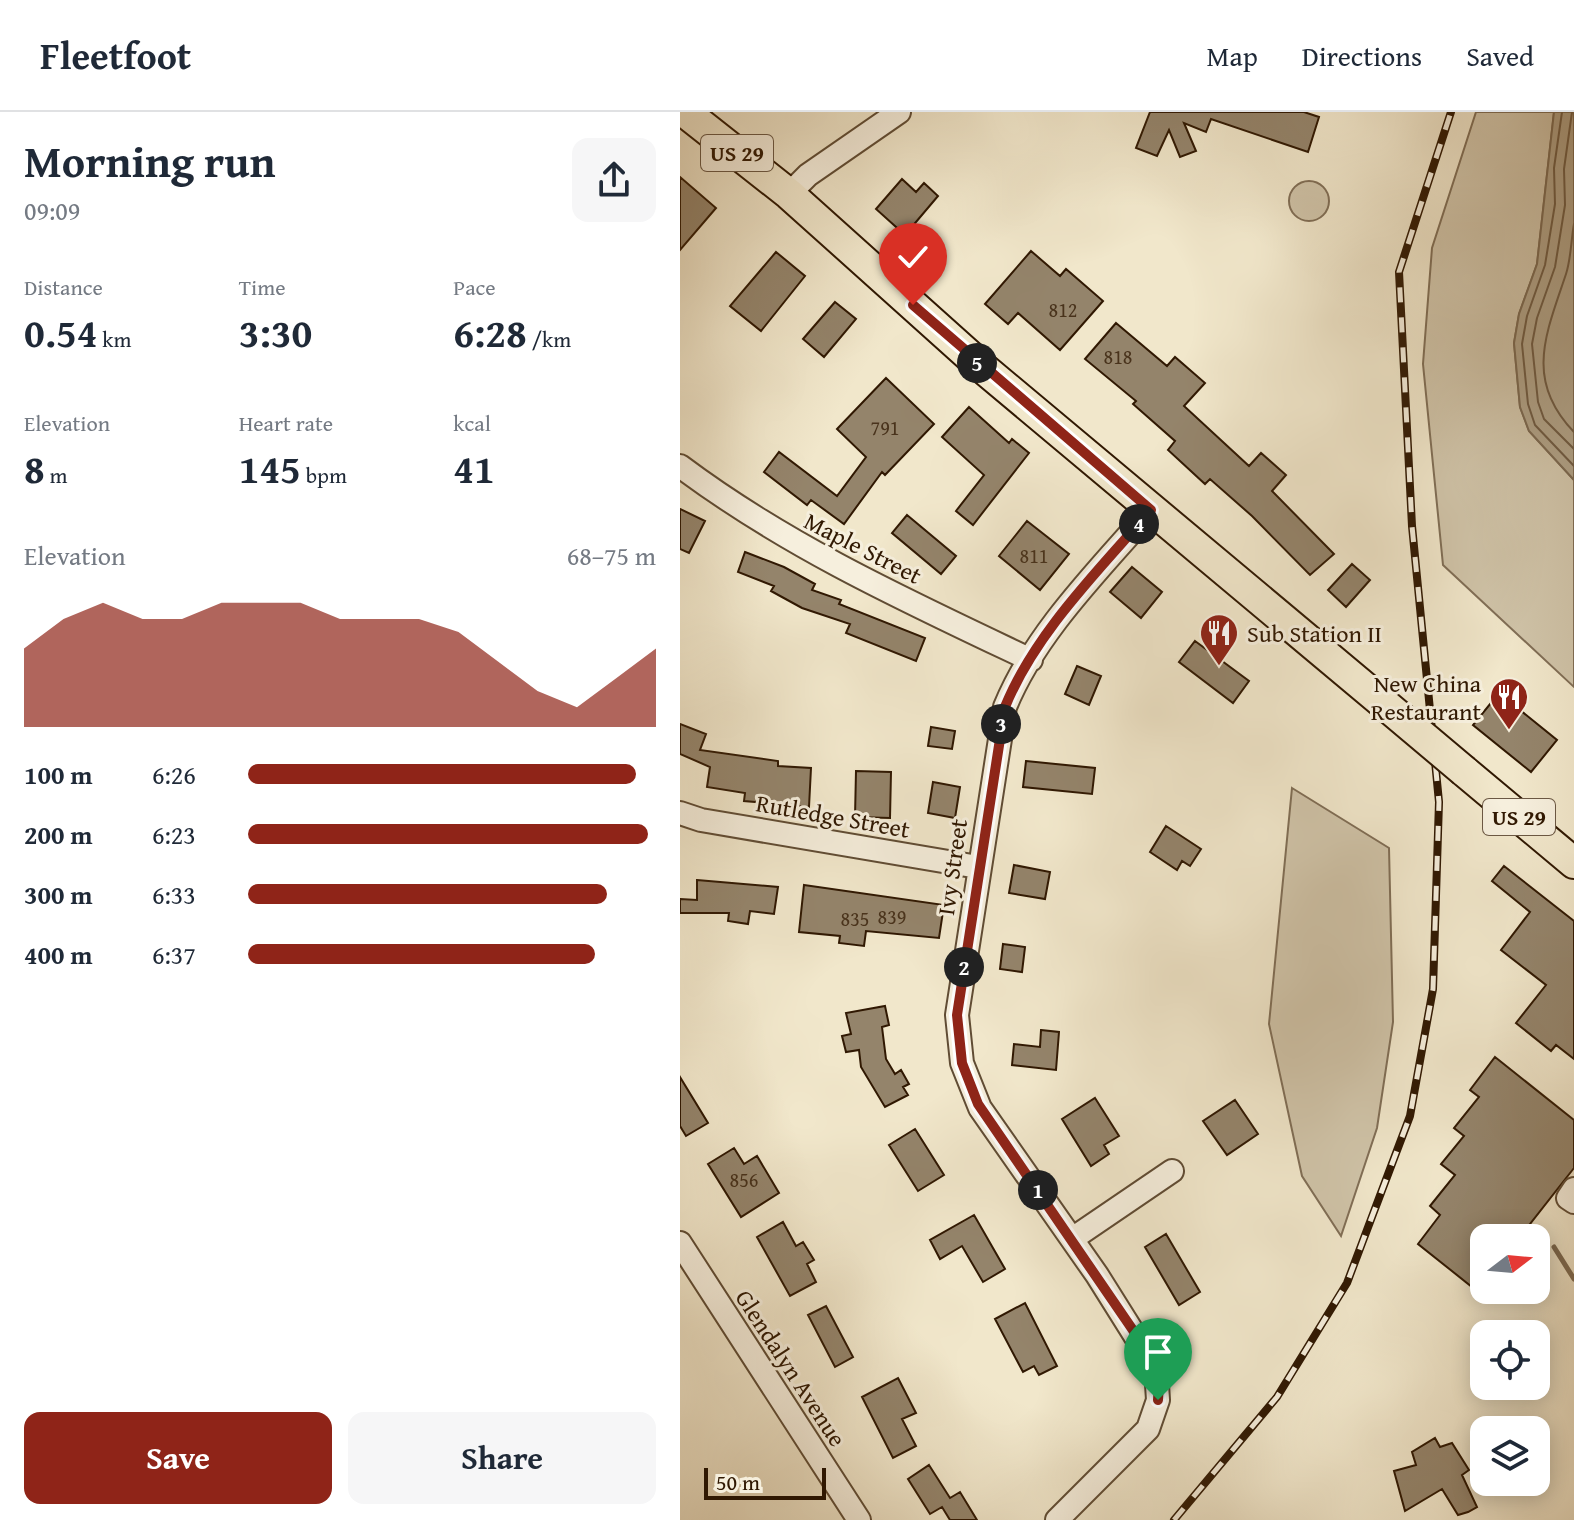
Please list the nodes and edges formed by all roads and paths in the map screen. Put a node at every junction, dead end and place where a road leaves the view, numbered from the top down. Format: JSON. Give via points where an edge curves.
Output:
{"nodes":[{"id":1,"x":685,"y":112,"type":"edge"},
{"id":2,"x":899,"y":112,"type":"edge"},
{"id":3,"x":789,"y":194,"type":"junction"},
{"id":4,"x":680,"y":466,"type":"edge"},
{"id":5,"x":1151,"y":510,"type":"junction"},
{"id":6,"x":1031,"y":660,"type":"junction"},
{"id":7,"x":680,"y":813,"type":"edge"},
{"id":8,"x":1574,"y":863,"type":"edge"},
{"id":9,"x":978,"y":867,"type":"junction"},
{"id":10,"x":1172,"y":1171,"type":"dead end"},
{"id":11,"x":1574,"y":1189,"type":"edge"},
{"id":12,"x":1574,"y":1202,"type":"edge"},
{"id":13,"x":1072,"y":1239,"type":"junction"},
{"id":14,"x":680,"y":1243,"type":"edge"},
{"id":15,"x":859,"y":1520,"type":"edge"},
{"id":16,"x":1057,"y":1520,"type":"edge"}],
"edges":[{"from":1,"to":3,"type":"main road","number":"US 29"},
{"from":2,"to":3,"type":"street"},
{"from":3,"to":5,"type":"main road","number":"US 29"},
{"from":4,"to":6,"type":"street","name":"Maple Street","via":[[842,570]]},
{"from":5,"to":6,"type":"street","name":"Ivy Street","via":[[1078,594]]},
{"from":5,"to":8,"type":"main road","number":"US 29","bridge":true},
{"from":6,"to":9,"type":"street","name":"Ivy Street","via":[[1012,691],[1001,724]]},
{"from":7,"to":9,"type":"street","name":"Rutledge Street"},
{"from":9,"to":13,"type":"street","name":"Ivy Street","via":[[957,1015],[962,1063],[980,1108]]},
{"from":10,"to":13,"type":"street"},
{"from":11,"to":12,"type":"street","via":[[1568,1198]]},
{"from":13,"to":16,"type":"street","name":"Ivy Street","via":[[1150,1355],[1159,1384],[1155,1415],[1138,1442]]},
{"from":14,"to":15,"type":"street","name":"Glendalyn Avenue"}]}
